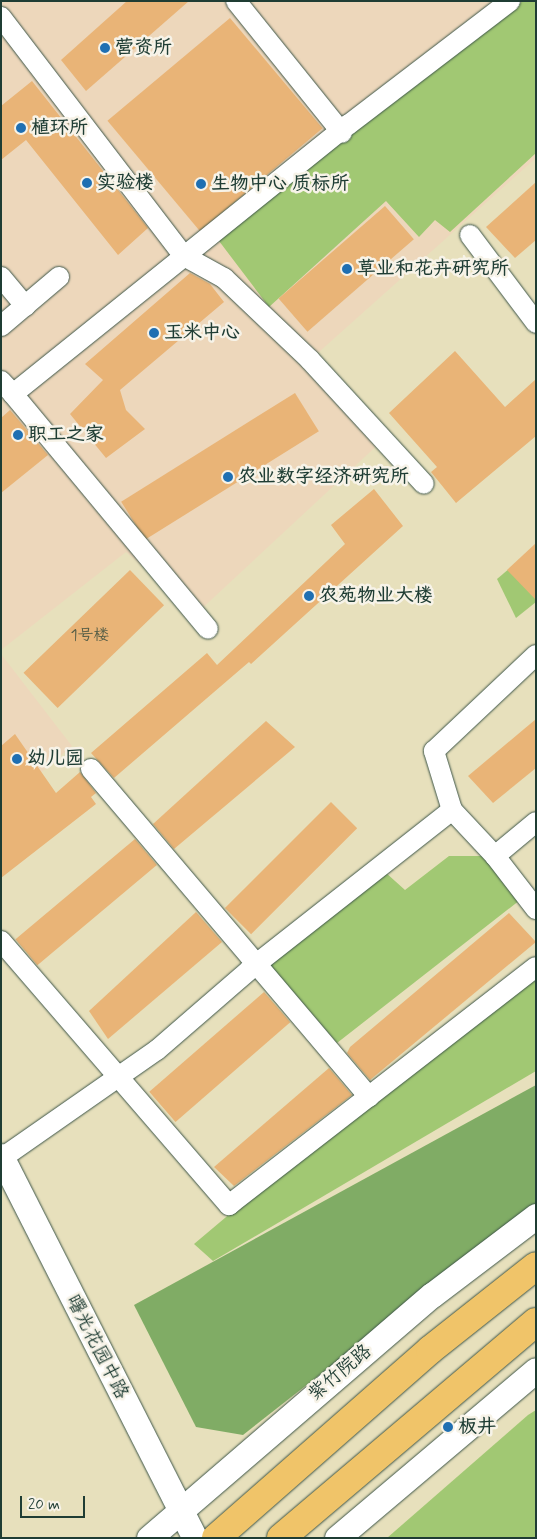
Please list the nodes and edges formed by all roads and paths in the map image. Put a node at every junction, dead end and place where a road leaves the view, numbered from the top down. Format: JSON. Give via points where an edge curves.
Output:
{"nodes":[{"id":1,"x":236,"y":1,"type":"edge"},
{"id":2,"x":510,"y":1,"type":"edge"},
{"id":3,"x":1,"y":17,"type":"edge"},
{"id":4,"x":342,"y":133,"type":"junction"},
{"id":5,"x":470,"y":235,"type":"dead end"},
{"id":6,"x":184,"y":256,"type":"junction"},
{"id":7,"x":59,"y":277,"type":"dead end"},
{"id":8,"x":1,"y":278,"type":"edge"},
{"id":9,"x":25,"y":306,"type":"junction"},
{"id":10,"x":536,"y":323,"type":"edge"},
{"id":11,"x":1,"y":326,"type":"edge"},
{"id":12,"x":7,"y":388,"type":"edge"},
{"id":13,"x":424,"y":484,"type":"dead end"},
{"id":14,"x":208,"y":629,"type":"dead end"},
{"id":15,"x":536,"y":655,"type":"edge"},
{"id":16,"x":91,"y":769,"type":"dead end"},
{"id":17,"x":452,"y":810,"type":"junction"},
{"id":18,"x":536,"y":822,"type":"edge"},
{"id":19,"x":495,"y":856,"type":"junction"},
{"id":20,"x":536,"y":908,"type":"edge"},
{"id":21,"x":1,"y":941,"type":"edge"},
{"id":22,"x":256,"y":965,"type":"junction"},
{"id":23,"x":536,"y":967,"type":"edge"},
{"id":24,"x":117,"y":1078,"type":"junction"},
{"id":25,"x":369,"y":1097,"type":"junction"},
{"id":26,"x":2,"y":1157,"type":"edge"},
{"id":27,"x":536,"y":1216,"type":"edge"},
{"id":28,"x":536,"y":1266,"type":"edge"},
{"id":29,"x":536,"y":1322,"type":"edge"},
{"id":30,"x":536,"y":1370,"type":"edge"},
{"id":31,"x":179,"y":1510,"type":"junction"},
{"id":32,"x":149,"y":1538,"type":"edge"},
{"id":33,"x":195,"y":1538,"type":"edge"},
{"id":34,"x":216,"y":1538,"type":"edge"},
{"id":35,"x":280,"y":1538,"type":"edge"},
{"id":36,"x":337,"y":1538,"type":"edge"}],
"edges":[{"from":1,"to":4,"type":"street"},
{"from":2,"to":4,"type":"street"},
{"from":3,"to":6,"type":"street"},
{"from":4,"to":6,"type":"street"},
{"from":5,"to":10,"type":"street"},
{"from":6,"to":12,"type":"street"},
{"from":6,"to":13,"type":"street","via":[[224,278],[310,360]]},
{"from":7,"to":9,"type":"street"},
{"from":8,"to":9,"type":"street"},
{"from":9,"to":11,"type":"street"},
{"from":12,"to":14,"type":"street"},
{"from":15,"to":17,"type":"street","via":[[434,751]]},
{"from":16,"to":22,"type":"street"},
{"from":17,"to":19,"type":"street"},
{"from":17,"to":22,"type":"street"},
{"from":18,"to":19,"type":"street"},
{"from":19,"to":20,"type":"street"},
{"from":21,"to":24,"type":"street"},
{"from":22,"to":24,"type":"street","via":[[157,1050]]},
{"from":22,"to":25,"type":"street"},
{"from":23,"to":25,"type":"street"},
{"from":24,"to":25,"type":"street","via":[[228,1205]]},
{"from":24,"to":26,"type":"street"},
{"from":26,"to":31,"type":"street","name":"曙光花园中路"},
{"from":27,"to":31,"type":"street","name":"紫竹院路","via":[[432,1295]]},
{"from":28,"to":34,"type":"main road","via":[[430,1350]]},
{"from":29,"to":35,"type":"main road"},
{"from":30,"to":36,"type":"street"},
{"from":31,"to":32,"type":"street","name":"紫竹院路"},
{"from":31,"to":33,"type":"street","name":"曙光花园中路"}]}
